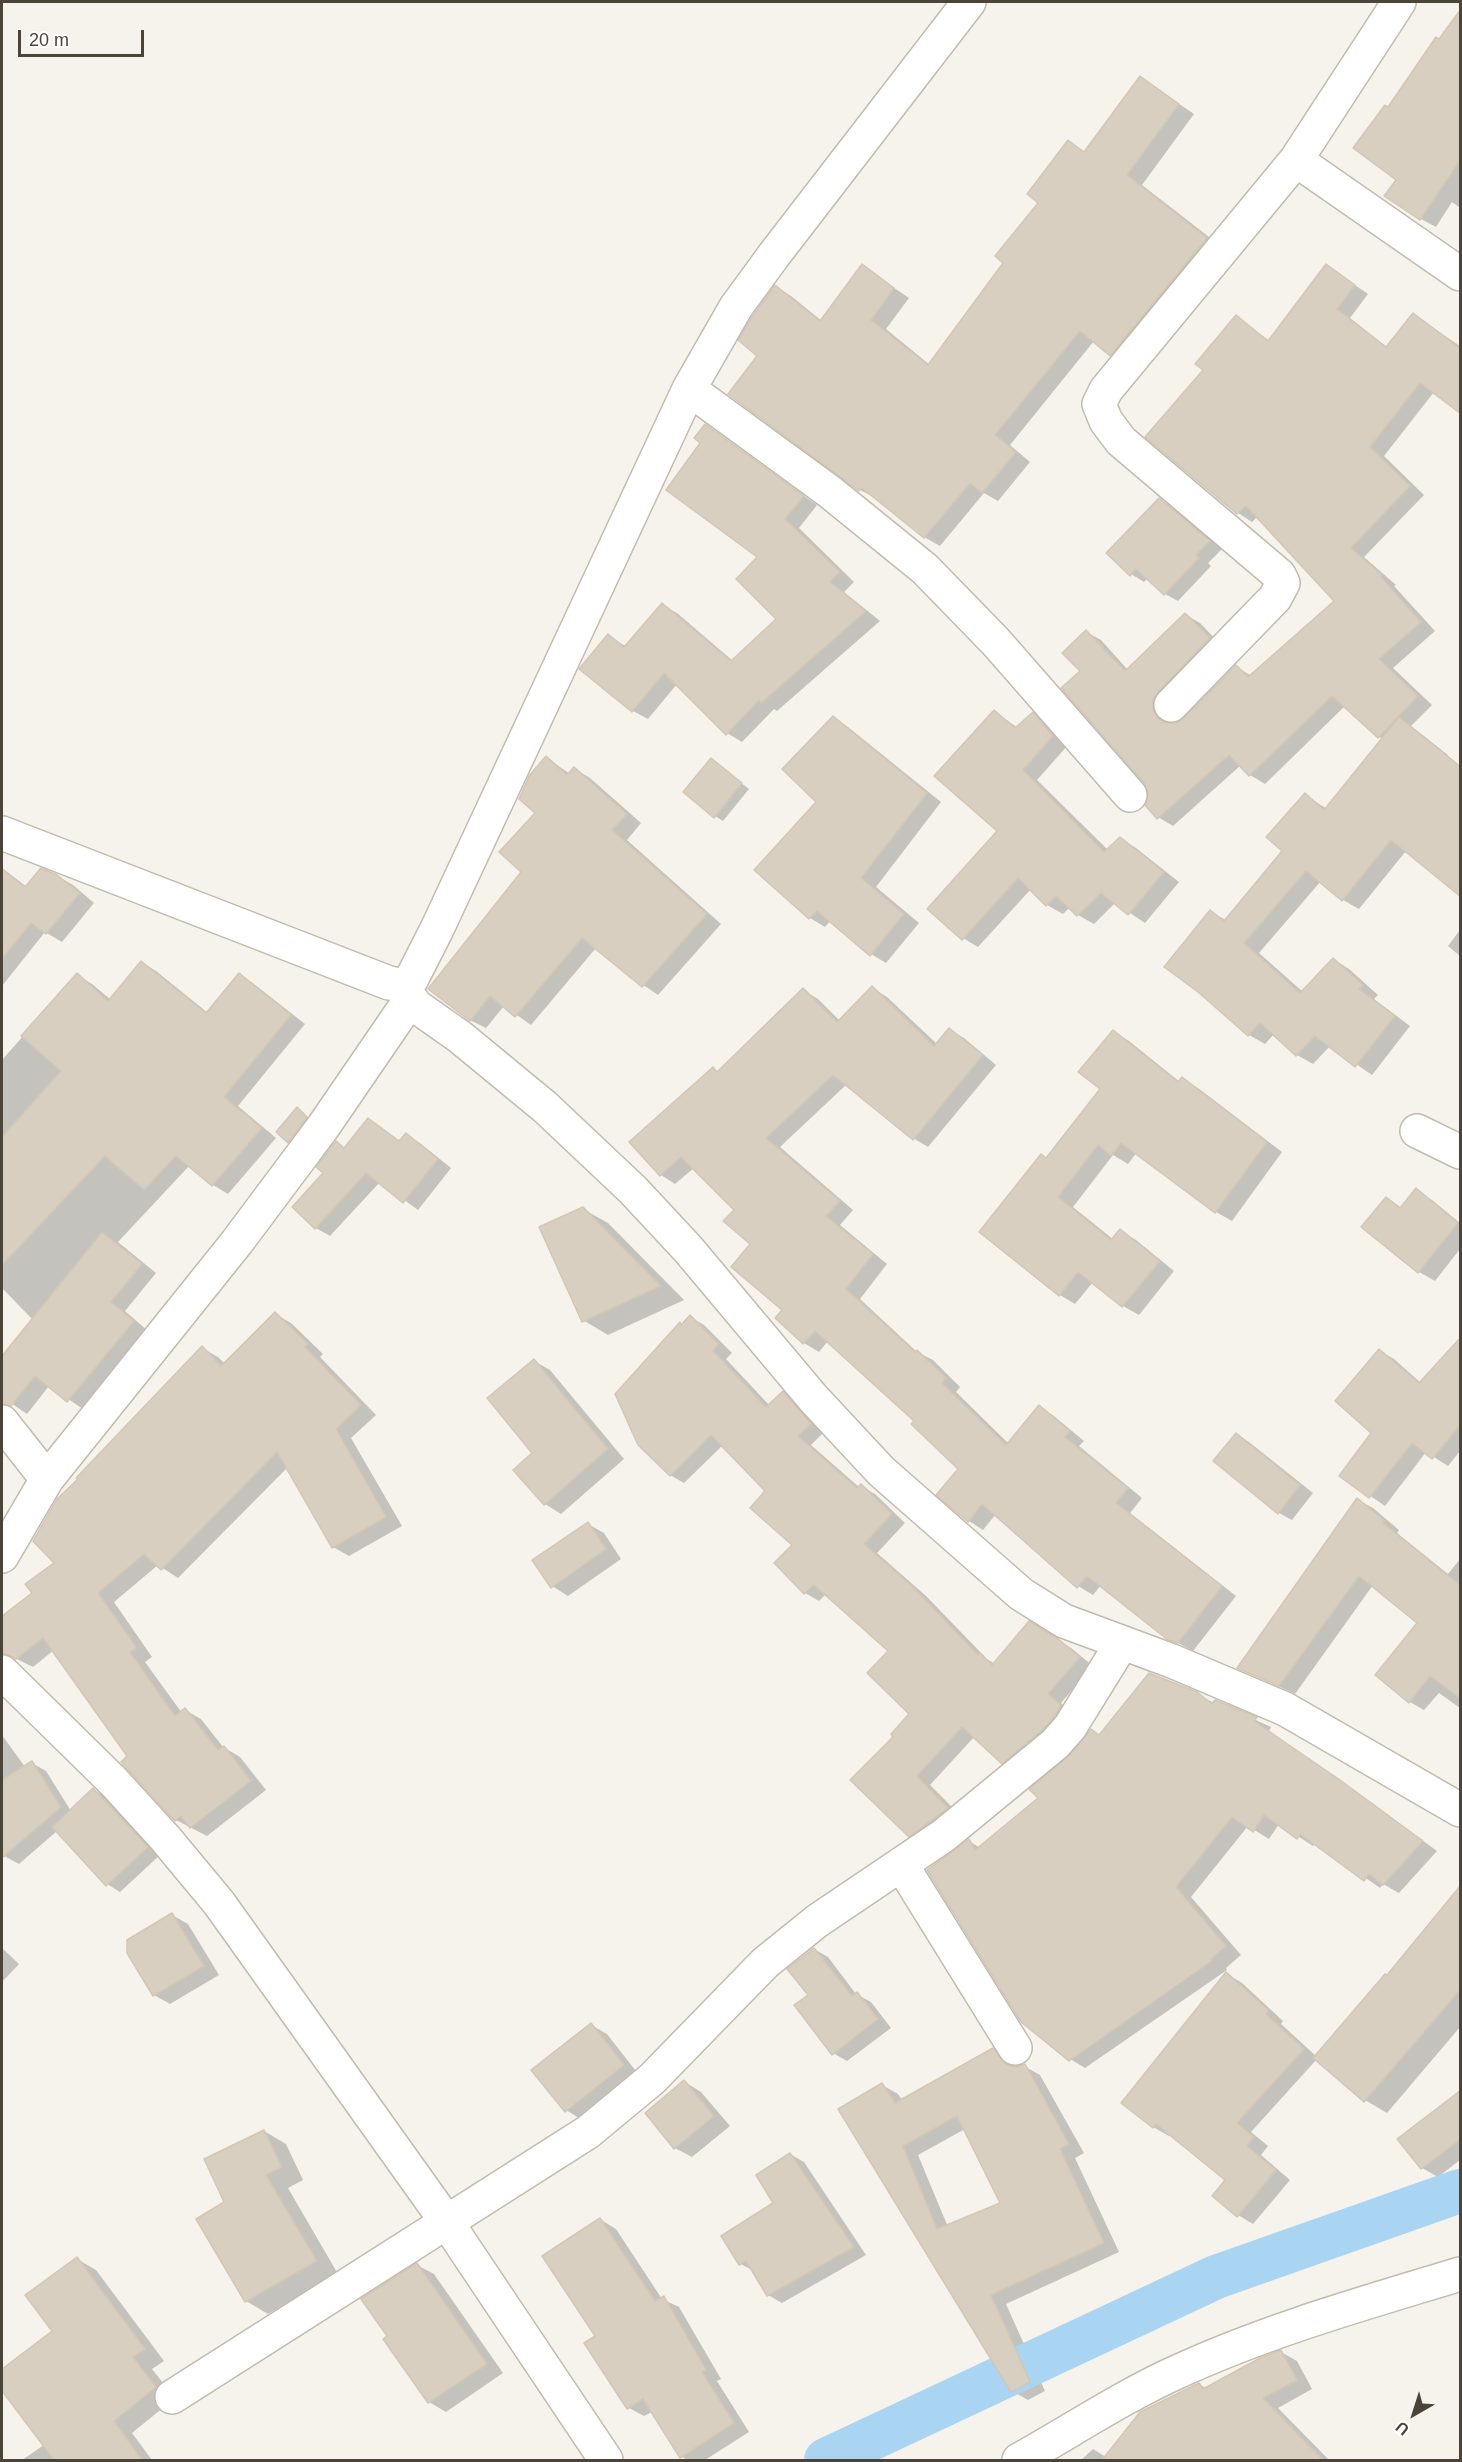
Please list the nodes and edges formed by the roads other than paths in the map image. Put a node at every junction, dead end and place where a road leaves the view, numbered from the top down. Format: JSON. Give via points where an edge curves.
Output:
{"nodes":[{"id":1,"x":969,"y":2,"type":"edge"},
{"id":2,"x":1400,"y":2,"type":"edge"},
{"id":3,"x":1296,"y":160,"type":"junction"},
{"id":4,"x":1461,"y":274,"type":"edge"},
{"id":5,"x":689,"y":388,"type":"junction"},
{"id":6,"x":1171,"y":705,"type":"dead end"},
{"id":7,"x":1130,"y":795,"type":"dead end"},
{"id":8,"x":2,"y":833,"type":"edge"},
{"id":9,"x":409,"y":993,"type":"junction"},
{"id":10,"x":1418,"y":1131,"type":"dead end"},
{"id":11,"x":1461,"y":1152,"type":"edge"},
{"id":12,"x":2,"y":1422,"type":"edge"},
{"id":13,"x":47,"y":1479,"type":"junction"},
{"id":14,"x":2,"y":1556,"type":"edge"},
{"id":15,"x":1122,"y":1643,"type":"junction"},
{"id":16,"x":2,"y":1671,"type":"edge"},
{"id":17,"x":1461,"y":1810,"type":"edge"},
{"id":18,"x":901,"y":1864,"type":"junction"},
{"id":19,"x":1015,"y":2048,"type":"dead end"},
{"id":20,"x":446,"y":2221,"type":"junction"},
{"id":21,"x":1461,"y":2274,"type":"edge"},
{"id":22,"x":172,"y":2397,"type":"dead end"},
{"id":23,"x":606,"y":2460,"type":"edge"},
{"id":24,"x":1018,"y":2460,"type":"edge"}],
"edges":[{"from":1,"to":5,"type":"street","via":[[761,272],[725,324]]},
{"from":2,"to":3,"type":"street"},
{"from":3,"to":4,"type":"street"},
{"from":3,"to":6,"type":"street","via":[[1106,390],[1099,404],[1121,441],[1279,575],[1283,583],[1275,598]]},
{"from":5,"to":7,"type":"street","via":[[830,492],[925,569],[996,642]]},
{"from":5,"to":9,"type":"street"},
{"from":8,"to":9,"type":"street"},
{"from":9,"to":13,"type":"street","via":[[323,1127],[244,1233]]},
{"from":9,"to":15,"type":"street","via":[[545,1107],[633,1190],[880,1471],[1021,1594],[1064,1621]]},
{"from":10,"to":11,"type":"street"},
{"from":12,"to":13,"type":"street"},
{"from":13,"to":14,"type":"street"},
{"from":15,"to":17,"type":"street","via":[[1285,1709]]},
{"from":15,"to":18,"type":"street","via":[[1070,1727],[1055,1744],[981,1806]]},
{"from":16,"to":20,"type":"street","via":[[114,1782],[219,1903]]},
{"from":18,"to":19,"type":"street"},
{"from":18,"to":20,"type":"street","via":[[817,1921],[765,1963],[652,2079],[588,2132]]},
{"from":20,"to":22,"type":"street"},
{"from":20,"to":23,"type":"street"},
{"from":21,"to":24,"type":"street","via":[[1328,2314],[1228,2350],[1175,2373]]}]}
